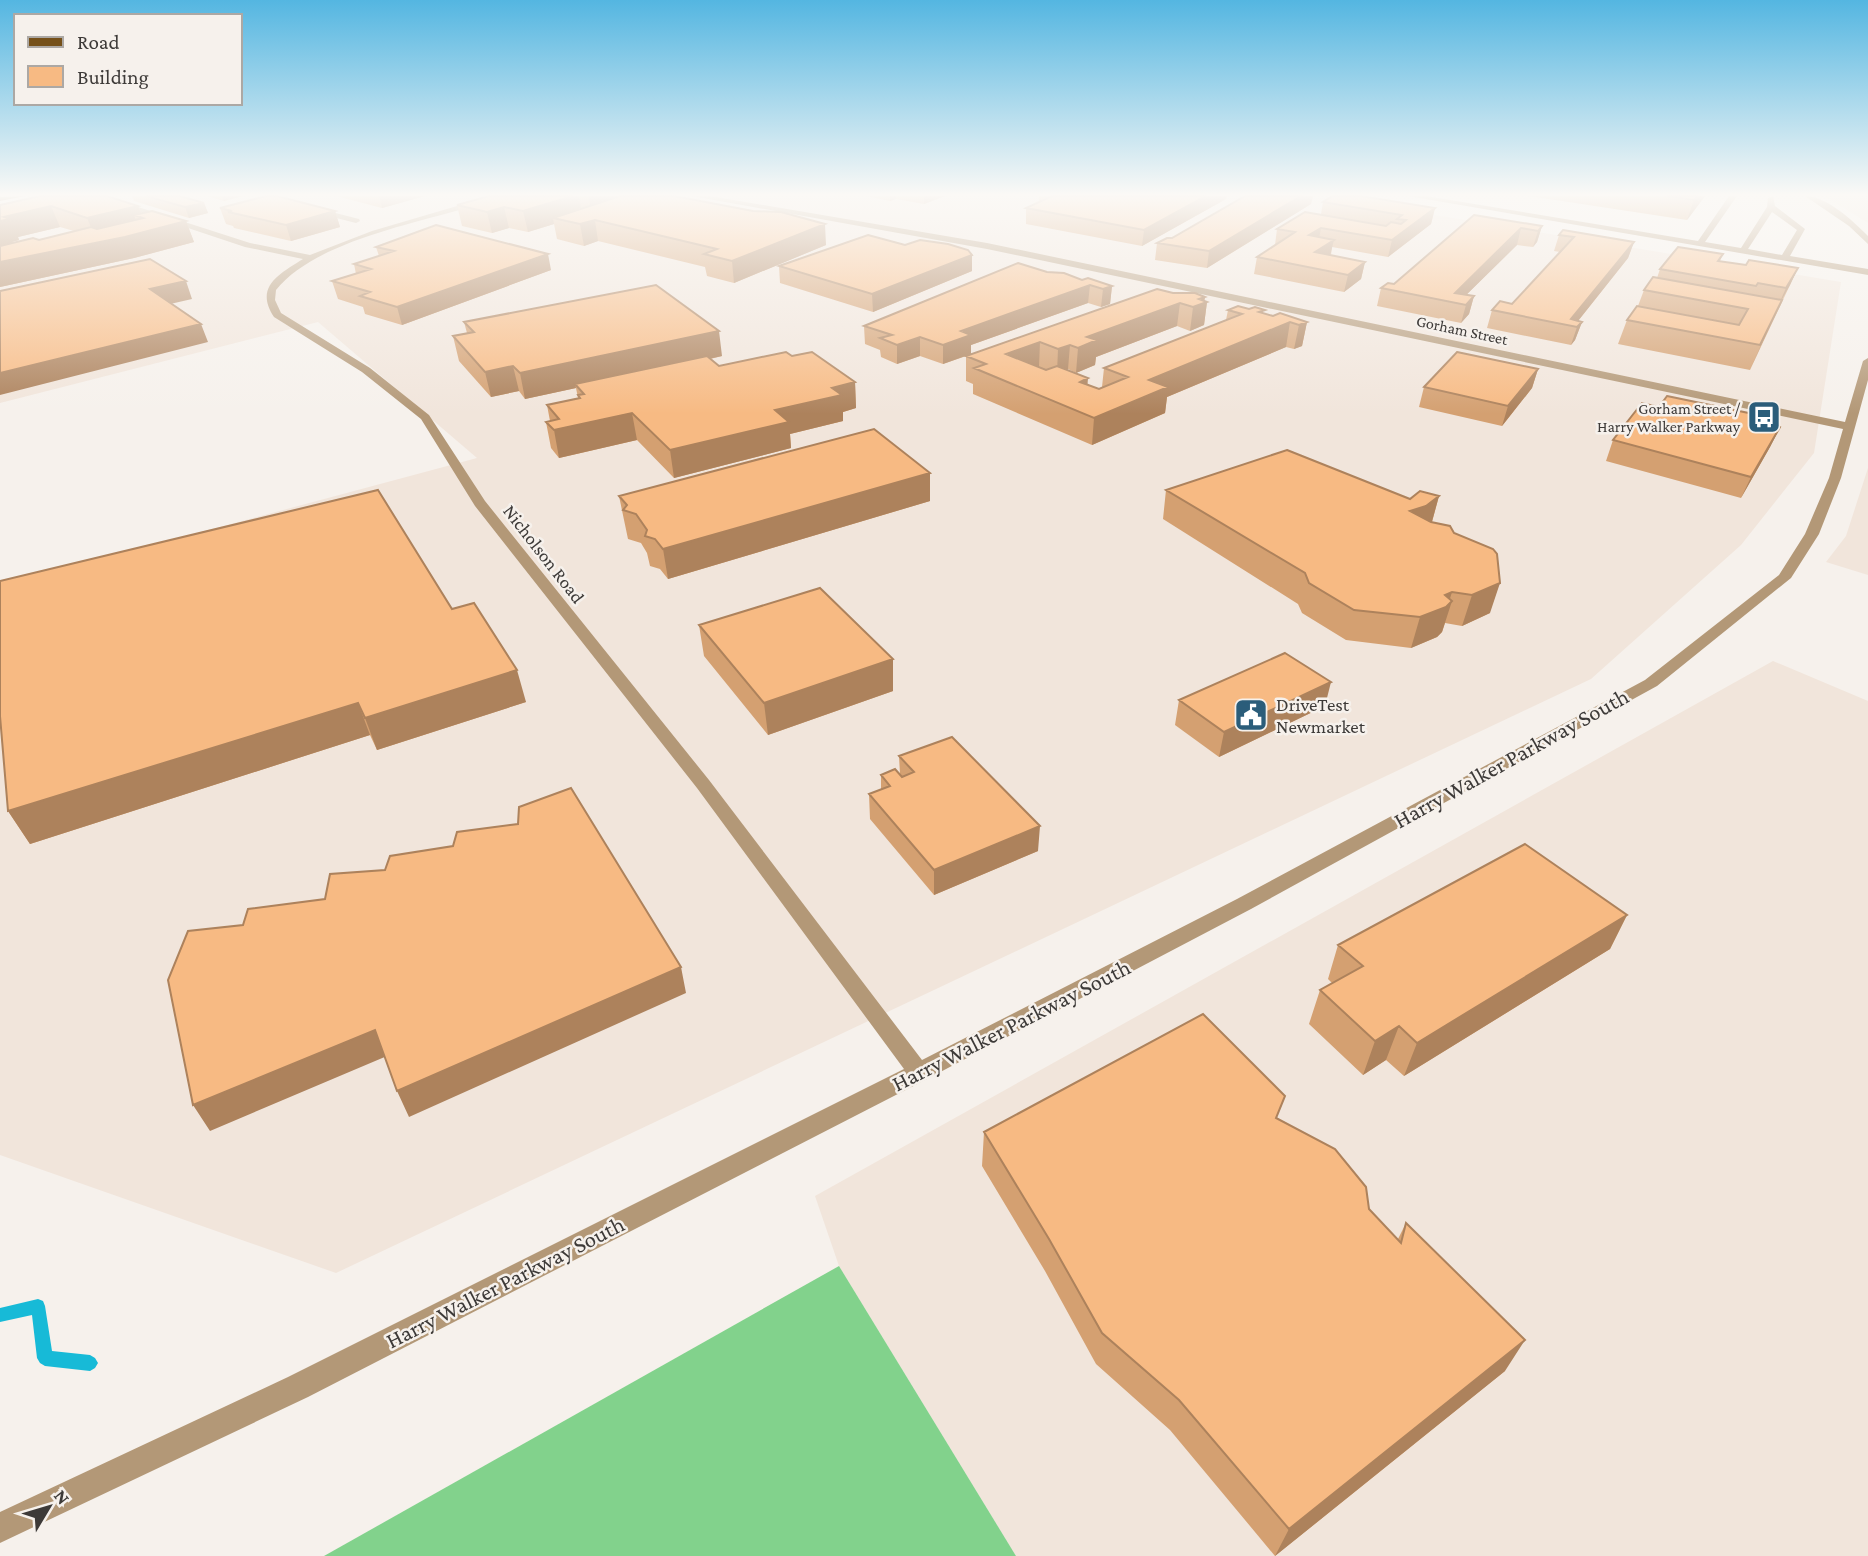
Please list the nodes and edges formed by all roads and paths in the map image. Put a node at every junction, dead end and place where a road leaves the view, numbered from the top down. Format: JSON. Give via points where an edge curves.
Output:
{"nodes":[{"id":1,"x":294,"y":269,"type":"edge"},
{"id":2,"x":1096,"y":269,"type":"edge"},
{"id":3,"x":1848,"y":269,"type":"edge"},
{"id":4,"x":1868,"y":272,"type":"edge"},
{"id":5,"x":1868,"y":361,"type":"edge"},
{"id":6,"x":1851,"y":426,"type":"junction"},
{"id":7,"x":919,"y":1072,"type":"junction"},
{"id":8,"x":0,"y":1528,"type":"edge"}],
"edges":[{"from":1,"to":7,"type":"street","name":"Nicholson Road","via":[[271,289],[270,304],[277,315],[366,370],[425,417],[480,503],[703,784]]},
{"from":2,"to":6,"type":"street","name":"Gorham Street"},
{"from":3,"to":4,"type":"street"},
{"from":5,"to":6,"type":"street","name":"Harry Walker Parkway South"},
{"from":6,"to":7,"type":"street","name":"Harry Walker Parkway South","via":[[1812,534],[1784,578],[1651,682],[1244,904]]},
{"from":7,"to":8,"type":"street","name":"Harry Walker Parkway South","via":[[298,1387]]}]}
